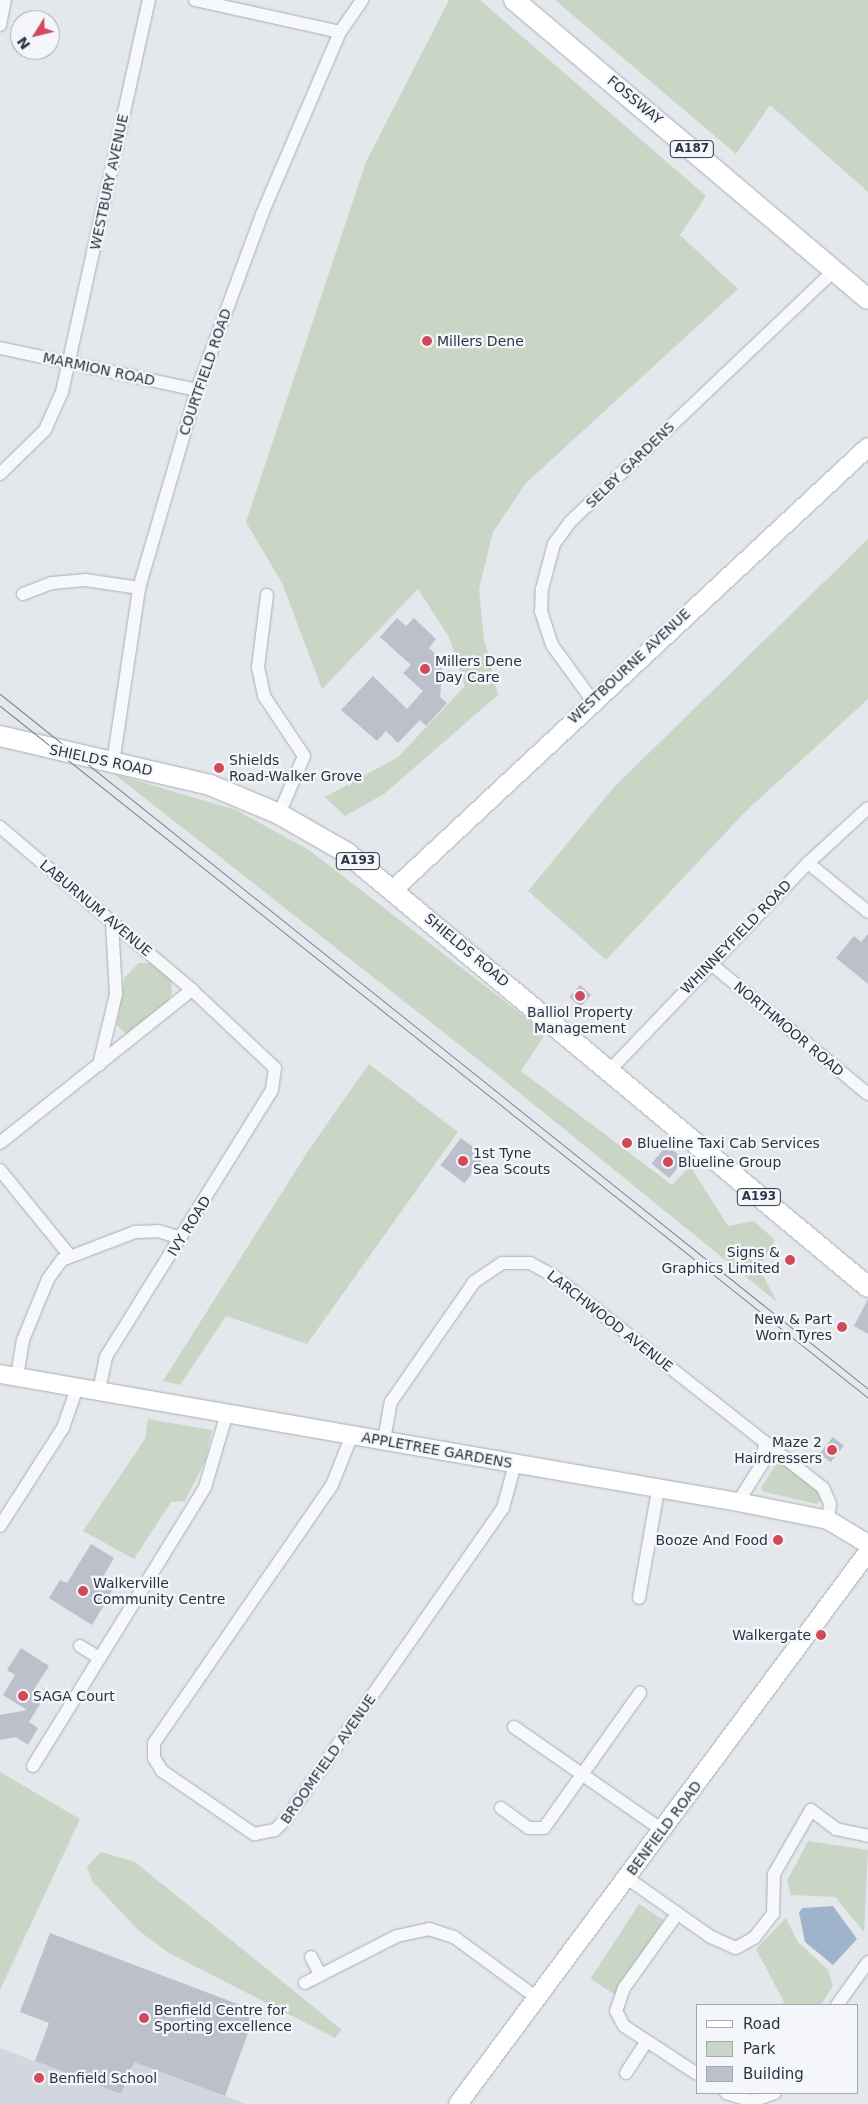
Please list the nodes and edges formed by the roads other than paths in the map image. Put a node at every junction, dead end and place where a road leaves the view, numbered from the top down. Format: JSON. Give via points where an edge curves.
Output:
{"nodes":[{"id":1,"x":5,"y":0,"type":"edge"},
{"id":2,"x":149,"y":0,"type":"edge"},
{"id":3,"x":195,"y":0,"type":"edge"},
{"id":4,"x":362,"y":0,"type":"edge"},
{"id":5,"x":514,"y":0,"type":"edge"},
{"id":6,"x":0,"y":25,"type":"edge"},
{"id":7,"x":340,"y":32,"type":"junction"},
{"id":8,"x":835,"y":270,"type":"junction"},
{"id":9,"x":868,"y":299,"type":"edge"},
{"id":10,"x":0,"y":348,"type":"edge"},
{"id":11,"x":70,"y":363,"type":"junction"},
{"id":12,"x":198,"y":390,"type":"junction"},
{"id":13,"x":868,"y":447,"type":"edge"},
{"id":14,"x":0,"y":474,"type":"edge"},
{"id":15,"x":139,"y":588,"type":"junction"},
{"id":16,"x":23,"y":594,"type":"dead end"},
{"id":17,"x":267,"y":595,"type":"dead end"},
{"id":18,"x":592,"y":700,"type":"junction"},
{"id":19,"x":0,"y":736,"type":"edge"},
{"id":20,"x":113,"y":764,"type":"junction"},
{"id":21,"x":868,"y":808,"type":"edge"},
{"id":22,"x":279,"y":814,"type":"junction"},
{"id":23,"x":0,"y":827,"type":"edge"},
{"id":24,"x":808,"y":862,"type":"junction"},
{"id":25,"x":394,"y":889,"type":"junction"},
{"id":26,"x":868,"y":912,"type":"edge"},
{"id":27,"x":112,"y":922,"type":"junction"},
{"id":28,"x":710,"y":963,"type":"junction"},
{"id":29,"x":192,"y":990,"type":"junction"},
{"id":30,"x":272,"y":1061,"type":"joint"},
{"id":31,"x":99,"y":1065,"type":"junction"},
{"id":32,"x":609,"y":1071,"type":"junction"},
{"id":33,"x":868,"y":1094,"type":"edge"},
{"id":34,"x":0,"y":1143,"type":"edge"},
{"id":35,"x":0,"y":1170,"type":"edge"},
{"id":36,"x":181,"y":1238,"type":"junction"},
{"id":37,"x":69,"y":1255,"type":"junction"},
{"id":38,"x":868,"y":1287,"type":"edge"},
{"id":39,"x":9,"y":1376,"type":"edge"},
{"id":40,"x":77,"y":1388,"type":"junction"},
{"id":41,"x":99,"y":1391,"type":"junction"},
{"id":42,"x":227,"y":1413,"type":"junction"},
{"id":43,"x":352,"y":1434,"type":"junction"},
{"id":44,"x":384,"y":1440,"type":"junction"},
{"id":45,"x":765,"y":1442,"type":"junction"},
{"id":46,"x":515,"y":1464,"type":"junction"},
{"id":47,"x":658,"y":1490,"type":"junction"},
{"id":48,"x":738,"y":1502,"type":"junction"},
{"id":49,"x":828,"y":1520,"type":"junction"},
{"id":50,"x":0,"y":1526,"type":"edge"},
{"id":51,"x":868,"y":1544,"type":"edge"},
{"id":52,"x":868,"y":1552,"type":"edge"},
{"id":53,"x":639,"y":1598,"type":"dead end"},
{"id":54,"x":80,"y":1646,"type":"dead end"},
{"id":55,"x":99,"y":1658,"type":"junction"},
{"id":56,"x":640,"y":1693,"type":"dead end"},
{"id":57,"x":514,"y":1727,"type":"dead end"},
{"id":58,"x":34,"y":1766,"type":"dead end"},
{"id":59,"x":583,"y":1775,"type":"junction"},
{"id":60,"x":501,"y":1808,"type":"dead end"},
{"id":61,"x":662,"y":1830,"type":"junction"},
{"id":62,"x":868,"y":1836,"type":"edge"},
{"id":63,"x":627,"y":1878,"type":"junction"},
{"id":64,"x":677,"y":1914,"type":"junction"},
{"id":65,"x":311,"y":1957,"type":"dead end"},
{"id":66,"x":868,"y":1962,"type":"edge"},
{"id":67,"x":320,"y":1974,"type":"junction"},
{"id":68,"x":305,"y":1982,"type":"dead end"},
{"id":69,"x":537,"y":1998,"type":"junction"},
{"id":70,"x":838,"y":2004,"type":"edge"},
{"id":71,"x":646,"y":2042,"type":"junction"},
{"id":72,"x":626,"y":2073,"type":"dead end"},
{"id":73,"x":696,"y":2073,"type":"edge"},
{"id":74,"x":729,"y":2094,"type":"edge"},
{"id":75,"x":772,"y":2094,"type":"edge"},
{"id":76,"x":458,"y":2104,"type":"edge"}],
"edges":[{"from":1,"to":6,"type":"street"},
{"from":2,"to":11,"type":"street","name":"WESTBURY AVENUE"},
{"from":3,"to":7,"type":"street"},
{"from":4,"to":7,"type":"street","name":"COURTFIELD ROAD"},
{"from":5,"to":8,"type":"main road","name":"FOSSWAY","number":"A187"},
{"from":7,"to":12,"type":"street","name":"COURTFIELD ROAD","via":[[262,214]]},
{"from":8,"to":9,"type":"main road","name":"FOSSWAY","number":"A187"},
{"from":8,"to":18,"type":"street","name":"SELBY GARDENS","via":[[570,522],[554,544],[542,589],[541,612],[552,645]]},
{"from":10,"to":11,"type":"street","name":"MARMION ROAD"},
{"from":11,"to":12,"type":"street","name":"MARMION ROAD"},
{"from":11,"to":14,"type":"street","name":"WESTBURY AVENUE","via":[[45,430]]},
{"from":12,"to":15,"type":"street","name":"COURTFIELD ROAD"},
{"from":13,"to":18,"type":"street","name":"WESTBOURNE AVENUE"},
{"from":15,"to":16,"type":"street","via":[[85,580],[52,583]]},
{"from":15,"to":20,"type":"street","name":"COURTFIELD ROAD"},
{"from":17,"to":22,"type":"street","via":[[258,667],[264,696],[304,756]]},
{"from":18,"to":25,"type":"street","name":"WESTBOURNE AVENUE"},
{"from":19,"to":20,"type":"main road","name":"SHIELDS ROAD","number":"A193"},
{"from":20,"to":22,"type":"main road","name":"SHIELDS ROAD","number":"A193","via":[[210,785]]},
{"from":21,"to":24,"type":"street","name":"WHINNEYFIELD ROAD"},
{"from":22,"to":25,"type":"main road","name":"SHIELDS ROAD","number":"A193","via":[[347,853]]},
{"from":23,"to":27,"type":"street","name":"LABURNUM AVENUE"},
{"from":24,"to":26,"type":"street"},
{"from":24,"to":28,"type":"street","name":"WHINNEYFIELD ROAD"},
{"from":25,"to":32,"type":"main road","name":"SHIELDS ROAD","number":"A193"},
{"from":27,"to":29,"type":"street","name":"LABURNUM AVENUE"},
{"from":27,"to":31,"type":"street","via":[[116,994]]},
{"from":28,"to":32,"type":"street","name":"WHINNEYFIELD ROAD"},
{"from":28,"to":33,"type":"street","name":"NORTHMOOR ROAD"},
{"from":29,"to":30,"type":"street","name":"LABURNUM AVENUE"},
{"from":29,"to":31,"type":"street"},
{"from":30,"to":36,"type":"street","name":"IVY ROAD","via":[[276,1075],[272,1090]]},
{"from":31,"to":34,"type":"street"},
{"from":32,"to":38,"type":"main road","name":"SHIELDS ROAD","number":"A193"},
{"from":35,"to":37,"type":"street"},
{"from":36,"to":37,"type":"street","via":[[145,1230]]},
{"from":36,"to":41,"type":"street","name":"IVY ROAD","via":[[106,1357]]},
{"from":37,"to":39,"type":"street","via":[[48,1279]]},
{"from":39,"to":40,"type":"street","name":"APPLETREE GARDENS"},
{"from":40,"to":41,"type":"street","name":"APPLETREE GARDENS"},
{"from":40,"to":50,"type":"street","via":[[69,1418]]},
{"from":41,"to":42,"type":"street","name":"APPLETREE GARDENS"},
{"from":42,"to":43,"type":"street","name":"APPLETREE GARDENS"},
{"from":42,"to":55,"type":"street","via":[[205,1487]]},
{"from":43,"to":44,"type":"street","name":"APPLETREE GARDENS"},
{"from":43,"to":46,"type":"street","name":"BROOMFIELD AVENUE","via":[[332,1485],[154,1743],[154,1758],[162,1771],[254,1834],[275,1830],[286,1819],[503,1508]]},
{"from":44,"to":45,"type":"street","name":"LARCHWOOD AVENUE","via":[[392,1402],[474,1282],[494,1266],[513,1262],[530,1263],[551,1274]]},
{"from":44,"to":46,"type":"street","name":"APPLETREE GARDENS"},
{"from":45,"to":48,"type":"street","via":[[762,1464]]},
{"from":45,"to":49,"type":"street","name":"LARCHWOOD AVENUE","via":[[826,1492],[830,1504]]},
{"from":46,"to":47,"type":"street","name":"APPLETREE GARDENS"},
{"from":47,"to":48,"type":"street","name":"APPLETREE GARDENS"},
{"from":47,"to":53,"type":"street"},
{"from":48,"to":49,"type":"street","name":"APPLETREE GARDENS"},
{"from":49,"to":51,"type":"street","name":"APPLETREE GARDENS"},
{"from":52,"to":61,"type":"street","name":"BENFIELD ROAD"},
{"from":54,"to":55,"type":"street"},
{"from":55,"to":58,"type":"street"},
{"from":56,"to":59,"type":"street"},
{"from":57,"to":59,"type":"street"},
{"from":59,"to":60,"type":"street","via":[[539,1830]]},
{"from":59,"to":61,"type":"street"},
{"from":61,"to":63,"type":"street","name":"BENFIELD ROAD"},
{"from":62,"to":64,"type":"street","via":[[836,1828],[810,1810],[774,1874],[774,1914],[742,1946],[721,1944]]},
{"from":63,"to":64,"type":"street"},
{"from":63,"to":69,"type":"street","name":"BENFIELD ROAD"},
{"from":64,"to":71,"type":"street","via":[[617,2001],[620,2022]]},
{"from":65,"to":67,"type":"street"},
{"from":66,"to":70,"type":"street"},
{"from":67,"to":68,"type":"street"},
{"from":67,"to":69,"type":"street","via":[[397,1936],[429,1929],[462,1942]]},
{"from":69,"to":76,"type":"street","name":"BENFIELD ROAD"},
{"from":71,"to":72,"type":"street"},
{"from":71,"to":73,"type":"street"},
{"from":74,"to":75,"type":"street","via":[[752,2101]]}]}
